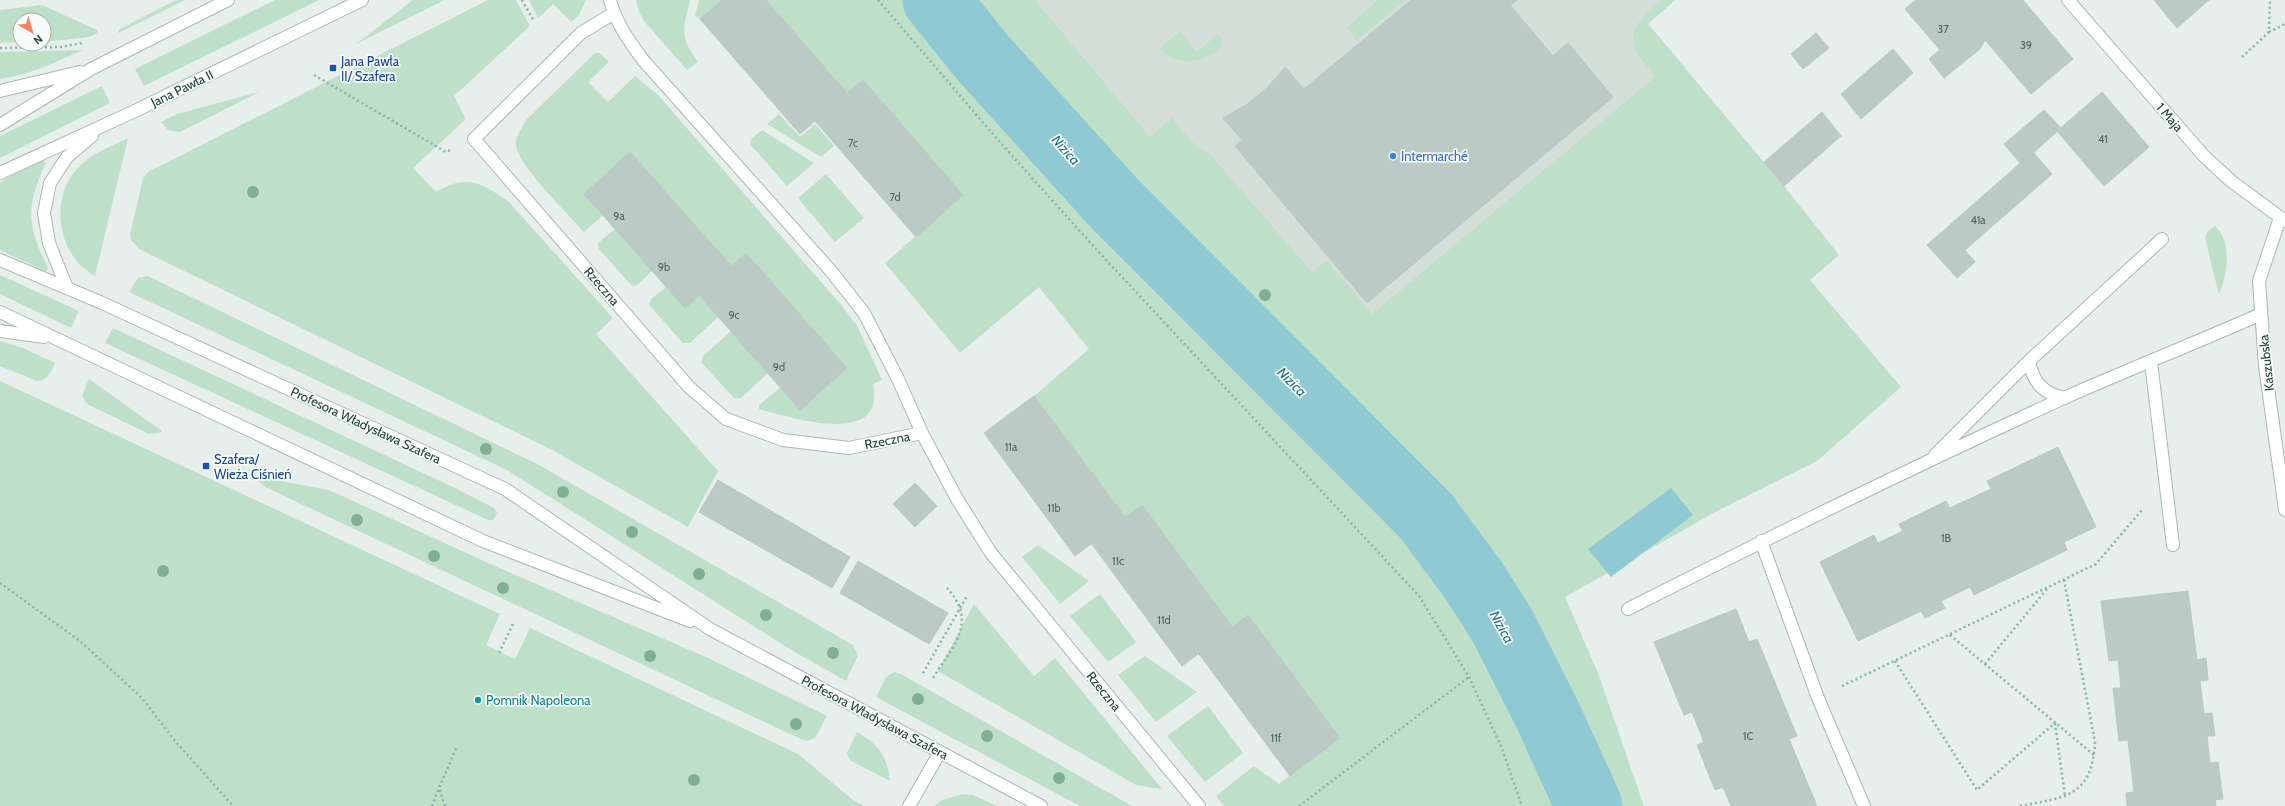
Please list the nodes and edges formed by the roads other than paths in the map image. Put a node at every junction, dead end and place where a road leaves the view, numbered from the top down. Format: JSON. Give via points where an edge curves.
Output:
{"nodes":[{"id":1,"x":228,"y":0,"type":"edge"},
{"id":2,"x":362,"y":0,"type":"edge"},
{"id":3,"x":610,"y":0,"type":"edge"},
{"id":4,"x":2068,"y":0,"type":"edge"},
{"id":5,"x":614,"y":13,"type":"junction"},
{"id":6,"x":91,"y":69,"type":"junction"},
{"id":7,"x":0,"y":91,"type":"edge"},
{"id":8,"x":0,"y":125,"type":"edge"},
{"id":9,"x":104,"y":125,"type":"junction"},
{"id":10,"x":0,"y":173,"type":"edge"},
{"id":11,"x":2283,"y":220,"type":"edge"},
{"id":12,"x":2162,"y":240,"type":"dead end"},
{"id":13,"x":0,"y":260,"type":"edge"},
{"id":14,"x":67,"y":288,"type":"junction"},
{"id":15,"x":0,"y":312,"type":"edge"},
{"id":16,"x":2261,"y":314,"type":"junction"},
{"id":17,"x":0,"y":331,"type":"edge"},
{"id":18,"x":57,"y":339,"type":"junction"},
{"id":19,"x":2029,"y":361,"type":"junction"},
{"id":20,"x":2151,"y":362,"type":"junction"},
{"id":21,"x":2065,"y":398,"type":"junction"},
{"id":22,"x":922,"y":433,"type":"junction"},
{"id":23,"x":1928,"y":461,"type":"junction"},
{"id":24,"x":2285,"y":510,"type":"edge"},
{"id":25,"x":1761,"y":541,"type":"junction"},
{"id":26,"x":2173,"y":545,"type":"dead end"},
{"id":27,"x":1628,"y":609,"type":"dead end"},
{"id":28,"x":710,"y":629,"type":"junction"},
{"id":29,"x":940,"y":752,"type":"junction"},
{"id":30,"x":909,"y":806,"type":"edge"},
{"id":31,"x":1041,"y":806,"type":"edge"},
{"id":32,"x":1199,"y":806,"type":"edge"},
{"id":33,"x":1864,"y":806,"type":"edge"}],
"edges":[{"from":1,"to":6,"type":"street"},
{"from":2,"to":9,"type":"street","name":"Jana Pawła II"},
{"from":3,"to":5,"type":"street","name":"Rzeczna"},
{"from":4,"to":11,"type":"street","name":"1 Maja","via":[[2204,156],[2231,182]]},
{"from":5,"to":22,"type":"street","name":"Rzeczna","via":[[628,40],[643,60],[831,271],[864,313]]},
{"from":5,"to":22,"type":"street","name":"Rzeczna","via":[[581,33],[474,139],[689,387],[726,420],[783,440],[849,448]]},
{"from":6,"to":7,"type":"street"},
{"from":6,"to":8,"type":"street"},
{"from":9,"to":10,"type":"street","name":"Jana Pawła II"},
{"from":9,"to":14,"type":"street","via":[[67,157],[50,183],[44,213],[49,243]]},
{"from":11,"to":16,"type":"street","name":"Kaszubska","via":[[2259,281]]},
{"from":12,"to":19,"type":"street"},
{"from":13,"to":14,"type":"street","name":"Profesora Władysława Szafera"},
{"from":14,"to":28,"type":"street","name":"Profesora Władysława Szafera","via":[[505,490]]},
{"from":15,"to":18,"type":"street","name":"Profesora Władysława Szafera"},
{"from":16,"to":20,"type":"street"},
{"from":16,"to":24,"type":"street","name":"Kaszubska"},
{"from":17,"to":18,"type":"street"},
{"from":18,"to":28,"type":"street","name":"Profesora Władysława Szafera","via":[[483,541]]},
{"from":19,"to":21,"type":"street","via":[[2033,376],[2040,387]]},
{"from":19,"to":23,"type":"street"},
{"from":20,"to":21,"type":"street"},
{"from":20,"to":26,"type":"street"},
{"from":21,"to":23,"type":"street"},
{"from":22,"to":32,"type":"street","name":"Rzeczna","via":[[957,499],[991,553]]},
{"from":23,"to":25,"type":"street"},
{"from":25,"to":27,"type":"street"},
{"from":25,"to":33,"type":"street","via":[[1818,698]]},
{"from":28,"to":29,"type":"street","name":"Profesora Władysława Szafera"},
{"from":29,"to":30,"type":"street"},
{"from":29,"to":31,"type":"street","name":"Profesora Władysława Szafera"}]}
